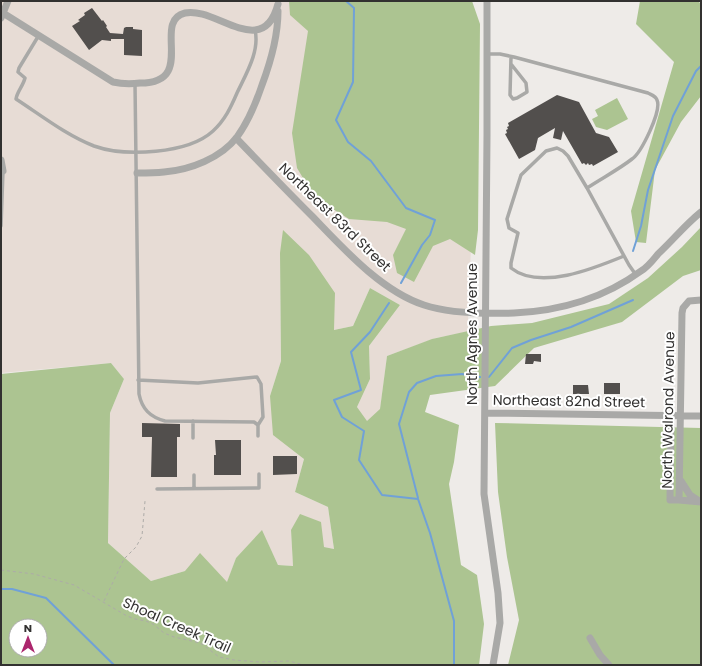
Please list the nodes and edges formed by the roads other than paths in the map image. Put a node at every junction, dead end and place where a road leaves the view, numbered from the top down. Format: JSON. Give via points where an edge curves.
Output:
{"nodes":[{"id":1,"x":8,"y":1,"type":"edge"},
{"id":2,"x":487,"y":1,"type":"edge"},
{"id":3,"x":278,"y":2,"type":"edge"},
{"id":4,"x":2,"y":15,"type":"edge"},
{"id":5,"x":255,"y":30,"type":"junction"},
{"id":6,"x":39,"y":35,"type":"junction"},
{"id":7,"x":487,"y":54,"type":"junction"},
{"id":8,"x":511,"y":57,"type":"junction"},
{"id":9,"x":511,"y":64,"type":"junction"},
{"id":10,"x":135,"y":84,"type":"junction"},
{"id":11,"x":236,"y":138,"type":"junction"},
{"id":12,"x":136,"y":151,"type":"junction"},
{"id":13,"x":1,"y":160,"type":"edge"},
{"id":14,"x":137,"y":173,"type":"junction"},
{"id":15,"x":2,"y":175,"type":"edge"},
{"id":16,"x":587,"y":188,"type":"junction"},
{"id":17,"x":701,"y":212,"type":"edge"},
{"id":18,"x":1,"y":226,"type":"edge"},
{"id":19,"x":624,"y":256,"type":"junction"},
{"id":20,"x":636,"y":275,"type":"junction"},
{"id":21,"x":701,"y":300,"type":"edge"},
{"id":22,"x":486,"y":312,"type":"junction"},
{"id":23,"x":138,"y":380,"type":"junction"},
{"id":24,"x":485,"y":413,"type":"junction"},
{"id":25,"x":671,"y":415,"type":"junction"},
{"id":26,"x":681,"y":415,"type":"junction"},
{"id":27,"x":701,"y":416,"type":"edge"},
{"id":28,"x":193,"y":421,"type":"junction"},
{"id":29,"x":258,"y":425,"type":"junction"},
{"id":30,"x":258,"y":436,"type":"dead end"},
{"id":31,"x":194,"y":438,"type":"dead end"},
{"id":32,"x":259,"y":474,"type":"dead end"},
{"id":33,"x":194,"y":475,"type":"dead end"},
{"id":34,"x":680,"y":480,"type":"junction"},
{"id":35,"x":157,"y":488,"type":"dead end"},
{"id":36,"x":194,"y":488,"type":"junction"},
{"id":37,"x":679,"y":500,"type":"junction"},
{"id":38,"x":701,"y":502,"type":"edge"},
{"id":39,"x":590,"y":638,"type":"dead end"},
{"id":40,"x":493,"y":665,"type":"edge"},
{"id":41,"x":609,"y":665,"type":"edge"}],
"edges":[{"from":1,"to":4,"type":"street"},
{"from":2,"to":7,"type":"street","name":"North Agnes Avenue"},
{"from":3,"to":5,"type":"street","via":[[275,15],[270,22]]},
{"from":3,"to":11,"type":"street","via":[[278,25],[270,64],[249,116]]},
{"from":4,"to":6,"type":"street"},
{"from":5,"to":10,"type":"street","via":[[238,28],[192,12],[184,13],[178,17],[172,30],[171,64],[168,71],[157,82]]},
{"from":5,"to":12,"type":"lane","via":[[256,45],[247,71],[228,113],[213,131],[180,148]]},
{"from":6,"to":10,"type":"street","via":[[113,82]]},
{"from":6,"to":12,"type":"lane","via":[[18,68],[18,72],[25,78],[16,99],[59,128],[96,146],[113,151]]},
{"from":7,"to":8,"type":"lane"},
{"from":7,"to":22,"type":"street","name":"North Agnes Avenue"},
{"from":8,"to":9,"type":"lane"},
{"from":8,"to":16,"type":"lane","via":[[648,93],[657,100],[657,110],[645,142],[633,158]]},
{"from":9,"to":9,"type":"lane","via":[[510,95],[517,98],[527,92],[527,87]]},
{"from":10,"to":12,"type":"lane"},
{"from":11,"to":14,"type":"street","via":[[212,157],[193,166],[165,172]]},
{"from":11,"to":22,"type":"street","name":"Northeast 83rd Street","via":[[332,237],[364,268],[390,288],[424,305],[442,310]]},
{"from":12,"to":14,"type":"lane"},
{"from":13,"to":15,"type":"street"},
{"from":14,"to":23,"type":"lane"},
{"from":15,"to":18,"type":"lane"},
{"from":16,"to":19,"type":"lane"},
{"from":16,"to":19,"type":"lane","via":[[568,156],[557,148],[546,151],[524,171],[507,220],[509,228],[518,233],[511,268],[522,275],[561,277]]},
{"from":17,"to":20,"type":"street","name":"Northeast 83rd Street"},
{"from":19,"to":20,"type":"lane"},
{"from":20,"to":22,"type":"street","name":"Northeast 83rd Street","via":[[577,303],[541,311]]},
{"from":21,"to":26,"type":"street","name":"North Walrond Avenue","via":[[689,301],[682,313]]},
{"from":22,"to":24,"type":"street","name":"North Agnes Avenue"},
{"from":23,"to":28,"type":"lane","via":[[140,402],[149,414],[165,421]]},
{"from":23,"to":29,"type":"lane","via":[[198,383],[257,377],[263,417]]},
{"from":24,"to":25,"type":"street","name":"Northeast 82nd Street"},
{"from":24,"to":40,"type":"street","name":"North Agnes Avenue","via":[[484,494],[500,623]]},
{"from":25,"to":26,"type":"street","name":"Northeast 82nd Street"},
{"from":25,"to":37,"type":"street","name":"North Walrond Avenue","via":[[670,500]]},
{"from":26,"to":27,"type":"street","name":"Northeast 82nd Street"},
{"from":26,"to":34,"type":"street","name":"North Walrond Avenue"},
{"from":28,"to":29,"type":"lane","via":[[248,421]]},
{"from":28,"to":31,"type":"lane"},
{"from":29,"to":30,"type":"lane"},
{"from":32,"to":36,"type":"lane","via":[[259,488]]},
{"from":33,"to":36,"type":"lane"},
{"from":34,"to":37,"type":"street","name":"North Walrond Avenue"},
{"from":34,"to":38,"type":"street","via":[[690,495]]},
{"from":35,"to":36,"type":"lane"},
{"from":37,"to":38,"type":"street","name":"North Walrond Avenue"},
{"from":39,"to":41,"type":"street"}]}
